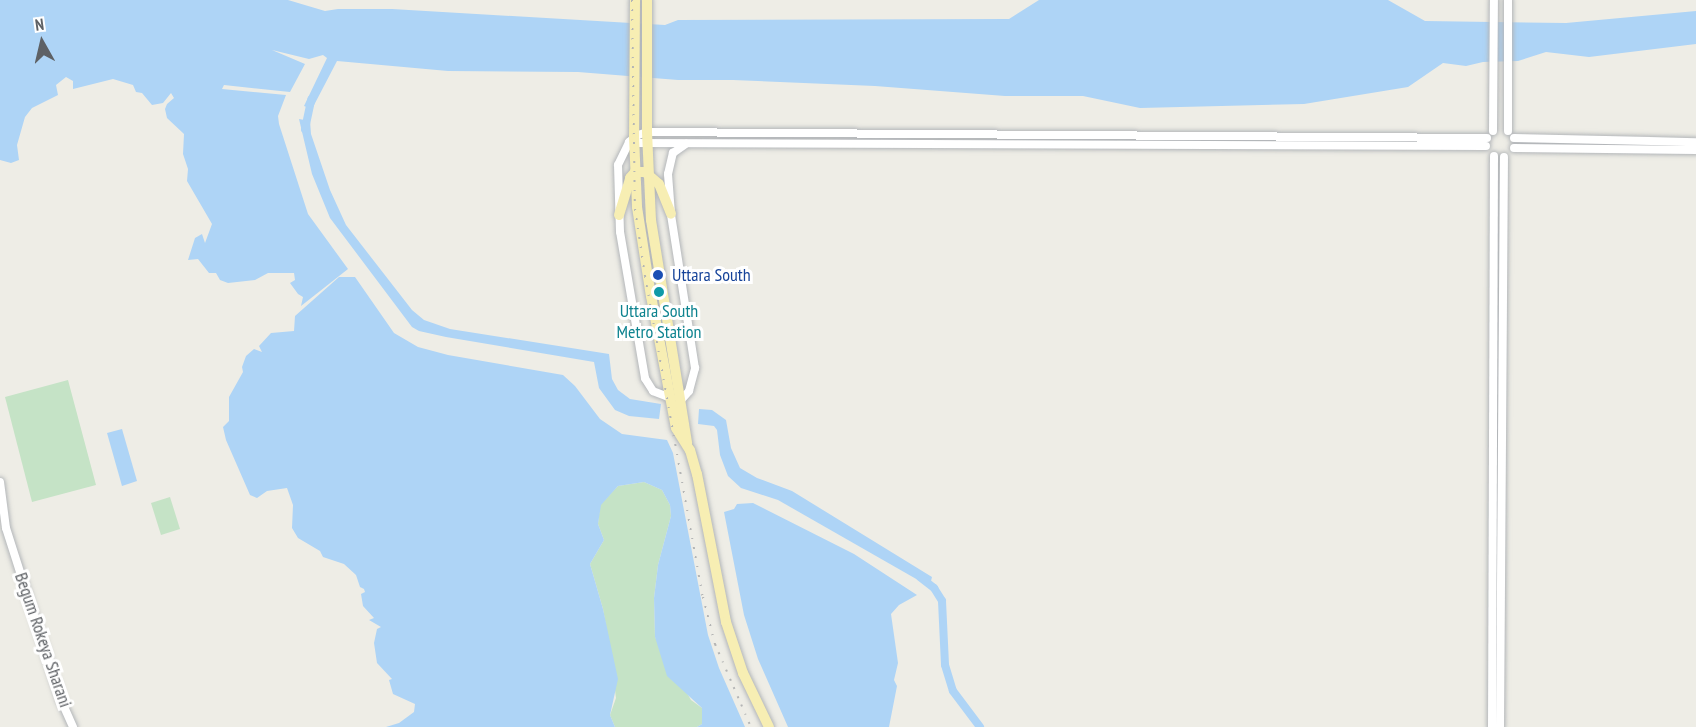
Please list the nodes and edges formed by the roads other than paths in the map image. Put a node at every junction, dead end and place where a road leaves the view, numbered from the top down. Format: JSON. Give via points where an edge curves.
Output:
{"nodes":[{"id":1,"x":647,"y":0,"type":"edge"},
{"id":2,"x":1494,"y":1,"type":"edge"},
{"id":3,"x":1508,"y":1,"type":"edge"},
{"id":4,"x":635,"y":5,"type":"edge"},
{"id":5,"x":647,"y":137,"type":"junction"},
{"id":6,"x":1489,"y":139,"type":"junction"},
{"id":7,"x":1512,"y":139,"type":"junction"},
{"id":8,"x":634,"y":140,"type":"junction"},
{"id":9,"x":1696,"y":142,"type":"edge"},
{"id":10,"x":687,"y":144,"type":"junction"},
{"id":11,"x":1696,"y":150,"type":"edge"},
{"id":12,"x":1494,"y":156,"type":"junction"},
{"id":13,"x":1504,"y":157,"type":"junction"},
{"id":14,"x":635,"y":172,"type":"junction"},
{"id":15,"x":649,"y":172,"type":"junction"},
{"id":16,"x":619,"y":214,"type":"junction"},
{"id":17,"x":671,"y":214,"type":"junction"},
{"id":18,"x":676,"y":399,"type":"junction"},
{"id":19,"x":0,"y":482,"type":"edge"},
{"id":20,"x":73,"y":727,"type":"edge"},
{"id":21,"x":769,"y":727,"type":"edge"},
{"id":22,"x":1492,"y":727,"type":"edge"},
{"id":23,"x":1500,"y":727,"type":"edge"}],
"edges":[{"from":1,"to":5,"type":"main road"},
{"from":2,"to":6,"type":"street","via":[[1494,85]]},
{"from":3,"to":7,"type":"street","via":[[1507,86]]},
{"from":4,"to":8,"type":"main road"},
{"from":5,"to":6,"type":"street"},
{"from":5,"to":8,"type":"street"},
{"from":5,"to":10,"type":"street"},
{"from":5,"to":15,"type":"main road"},
{"from":6,"to":7,"type":"street"},
{"from":6,"to":10,"type":"street"},
{"from":6,"to":12,"type":"street"},
{"from":7,"to":9,"type":"street"},
{"from":7,"to":11,"type":"street"},
{"from":7,"to":13,"type":"street"},
{"from":8,"to":14,"type":"main road"},
{"from":8,"to":16,"type":"street","via":[[624,150],[618,165]]},
{"from":10,"to":17,"type":"street","via":[[676,149],[669,165]]},
{"from":12,"to":13,"type":"street"},
{"from":12,"to":22,"type":"street"},
{"from":13,"to":23,"type":"street"},
{"from":14,"to":15,"type":"main road"},
{"from":14,"to":16,"type":"main road","via":[[625,188]]},
{"from":14,"to":18,"type":"main road","via":[[641,239]]},
{"from":15,"to":17,"type":"main road","via":[[663,190]]},
{"from":15,"to":18,"type":"main road","via":[[651,220]]},
{"from":16,"to":18,"type":"street","via":[[642,369],[653,392]]},
{"from":17,"to":18,"type":"street","via":[[695,368],[689,391]]},
{"from":18,"to":21,"type":"main road","via":[[676,428],[687,444],[697,474],[726,621],[743,673]]},
{"from":19,"to":20,"type":"street","name":"Begum Rokeya Sharani","via":[[6,528]]}]}
